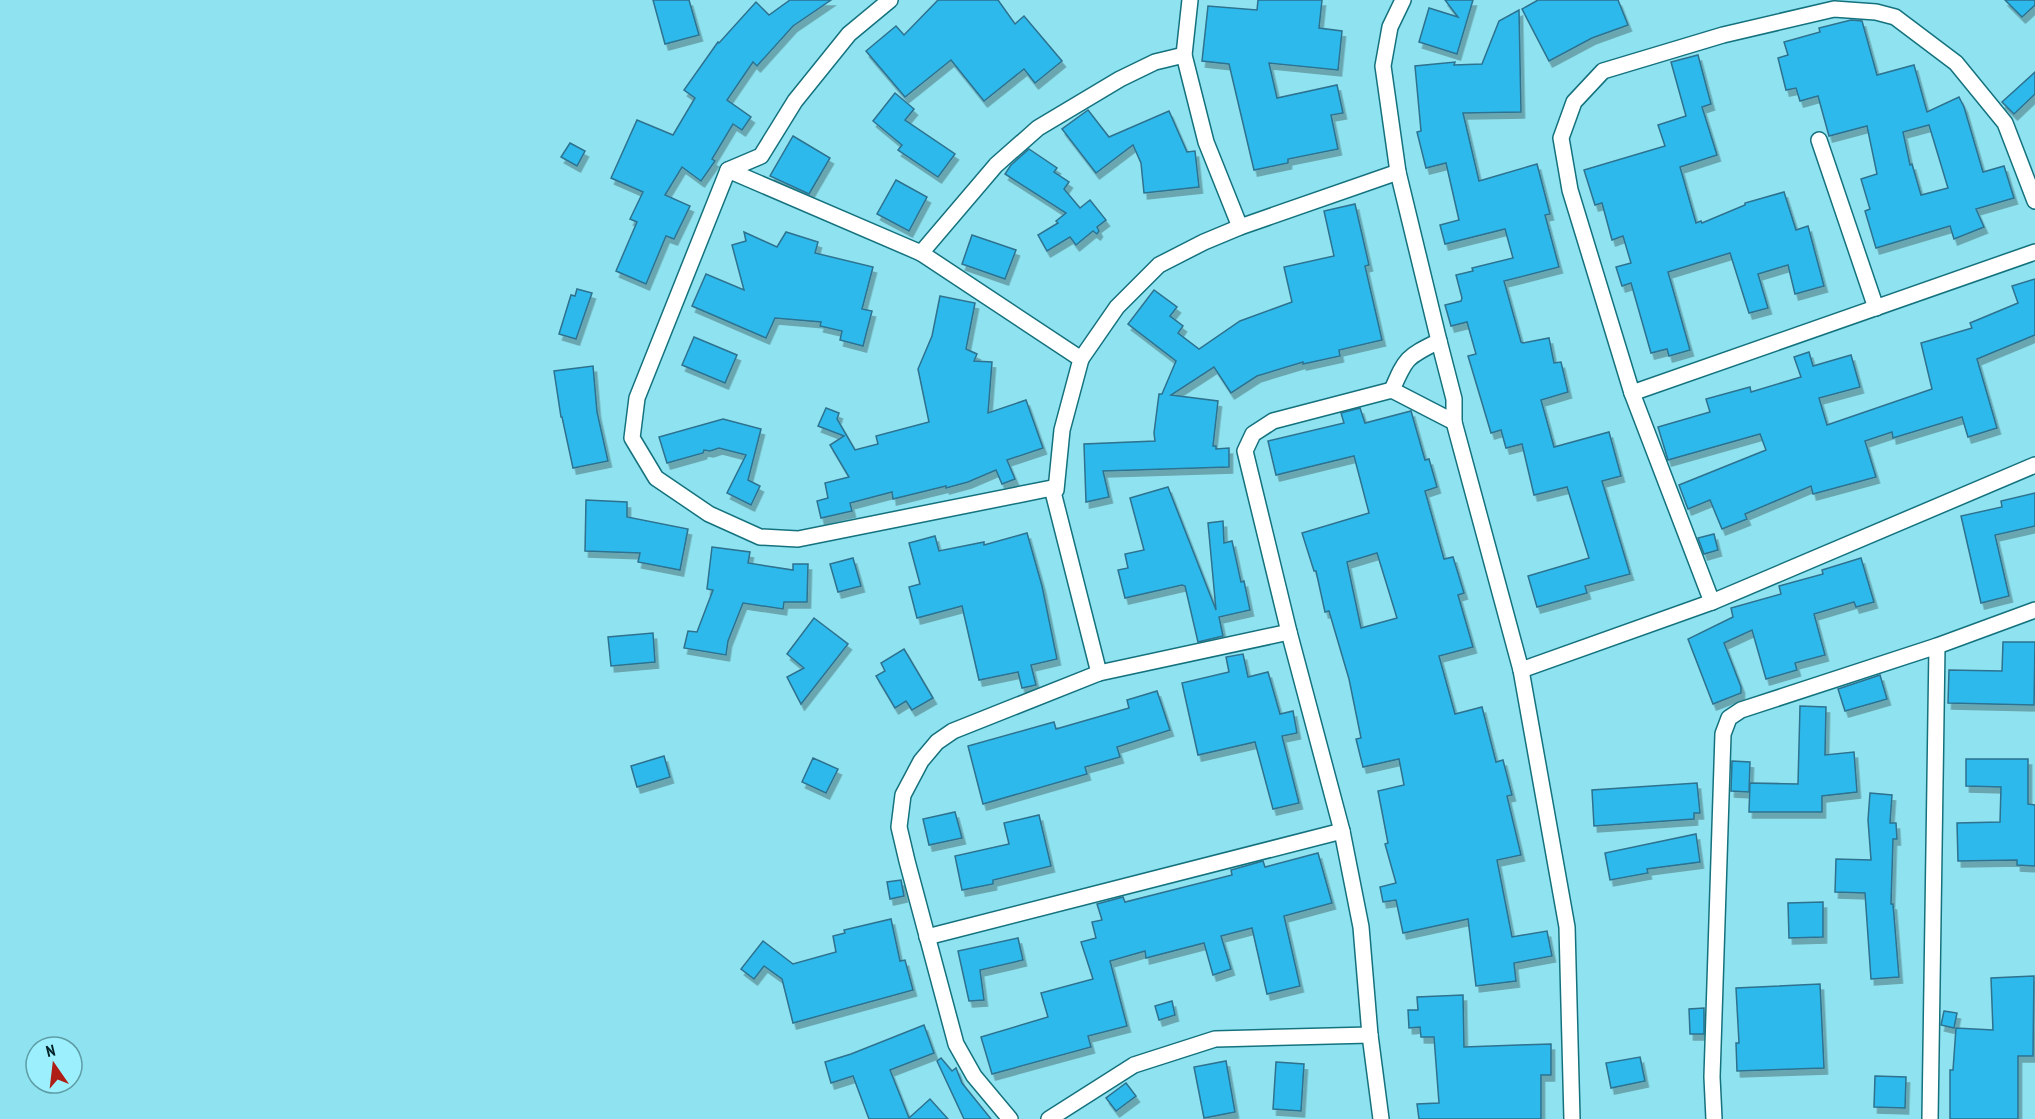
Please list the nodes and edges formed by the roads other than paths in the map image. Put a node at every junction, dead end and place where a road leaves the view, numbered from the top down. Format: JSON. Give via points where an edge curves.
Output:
{"nodes":[{"id":1,"x":890,"y":0,"type":"edge"},
{"id":2,"x":1190,"y":0,"type":"edge"},
{"id":3,"x":1403,"y":0,"type":"edge"},
{"id":4,"x":1184,"y":55,"type":"junction"},
{"id":5,"x":1819,"y":140,"type":"dead end"},
{"id":6,"x":728,"y":170,"type":"junction"},
{"id":7,"x":1398,"y":172,"type":"junction"},
{"id":8,"x":2035,"y":201,"type":"edge"},
{"id":9,"x":1240,"y":227,"type":"junction"},
{"id":10,"x":2035,"y":252,"type":"edge"},
{"id":11,"x":921,"y":253,"type":"junction"},
{"id":12,"x":1876,"y":308,"type":"junction"},
{"id":13,"x":1439,"y":341,"type":"junction"},
{"id":14,"x":1081,"y":359,"type":"junction"},
{"id":15,"x":1392,"y":390,"type":"junction"},
{"id":16,"x":1632,"y":393,"type":"junction"},
{"id":17,"x":1454,"y":422,"type":"junction"},
{"id":18,"x":2035,"y":465,"type":"edge"},
{"id":19,"x":1052,"y":488,"type":"junction"},
{"id":20,"x":1712,"y":602,"type":"junction"},
{"id":21,"x":2035,"y":610,"type":"edge"},
{"id":22,"x":1289,"y":632,"type":"junction"},
{"id":23,"x":1937,"y":646,"type":"junction"},
{"id":24,"x":1521,"y":670,"type":"junction"},
{"id":25,"x":1098,"y":673,"type":"junction"},
{"id":26,"x":1342,"y":831,"type":"junction"},
{"id":27,"x":927,"y":937,"type":"junction"},
{"id":28,"x":1370,"y":1035,"type":"junction"},
{"id":29,"x":1010,"y":1119,"type":"edge"},
{"id":30,"x":1049,"y":1119,"type":"edge"},
{"id":31,"x":1382,"y":1119,"type":"edge"},
{"id":32,"x":1572,"y":1119,"type":"edge"},
{"id":33,"x":1714,"y":1119,"type":"edge"},
{"id":34,"x":1930,"y":1119,"type":"edge"}],
"edges":[{"from":1,"to":6,"type":"street","via":[[849,34],[795,101],[761,156]]},
{"from":2,"to":4,"type":"street"},
{"from":3,"to":7,"type":"street","via":[[1390,27],[1383,66]]},
{"from":4,"to":9,"type":"street","via":[[1206,142]]},
{"from":4,"to":11,"type":"street","via":[[1155,62],[1120,79],[1038,128],[996,165]]},
{"from":5,"to":12,"type":"street"},
{"from":6,"to":11,"type":"street"},
{"from":6,"to":19,"type":"street","via":[[637,398],[632,438],[656,478],[709,514],[760,537],[798,539]]},
{"from":7,"to":9,"type":"street"},
{"from":7,"to":13,"type":"street"},
{"from":8,"to":16,"type":"street","via":[[2005,123],[1956,63],[1895,17],[1834,9],[1723,35],[1602,71],[1574,102],[1561,138],[1570,190]]},
{"from":9,"to":14,"type":"street","via":[[1159,265],[1117,307]]},
{"from":10,"to":12,"type":"street"},
{"from":11,"to":14,"type":"street"},
{"from":12,"to":16,"type":"street"},
{"from":13,"to":15,"type":"street","via":[[1404,363]]},
{"from":13,"to":17,"type":"street","via":[[1455,399]]},
{"from":14,"to":19,"type":"street","via":[[1062,430],[1056,490]]},
{"from":15,"to":17,"type":"street"},
{"from":15,"to":22,"type":"street","via":[[1274,421],[1253,434],[1245,451]]},
{"from":16,"to":20,"type":"street"},
{"from":17,"to":24,"type":"street"},
{"from":18,"to":20,"type":"street"},
{"from":19,"to":25,"type":"street"},
{"from":20,"to":24,"type":"street"},
{"from":21,"to":23,"type":"street"},
{"from":22,"to":25,"type":"street"},
{"from":22,"to":26,"type":"street"},
{"from":23,"to":33,"type":"street","via":[[1741,710],[1729,718],[1723,734]]},
{"from":23,"to":34,"type":"street"},
{"from":24,"to":32,"type":"street","via":[[1567,927]]},
{"from":25,"to":27,"type":"street","via":[[953,731],[921,761],[903,795],[899,827]]},
{"from":26,"to":27,"type":"street"},
{"from":26,"to":28,"type":"street","via":[[1361,927]]},
{"from":27,"to":29,"type":"street","via":[[956,1044],[974,1076]]},
{"from":28,"to":30,"type":"street","via":[[1215,1039],[1134,1065]]},
{"from":28,"to":31,"type":"street"}]}
